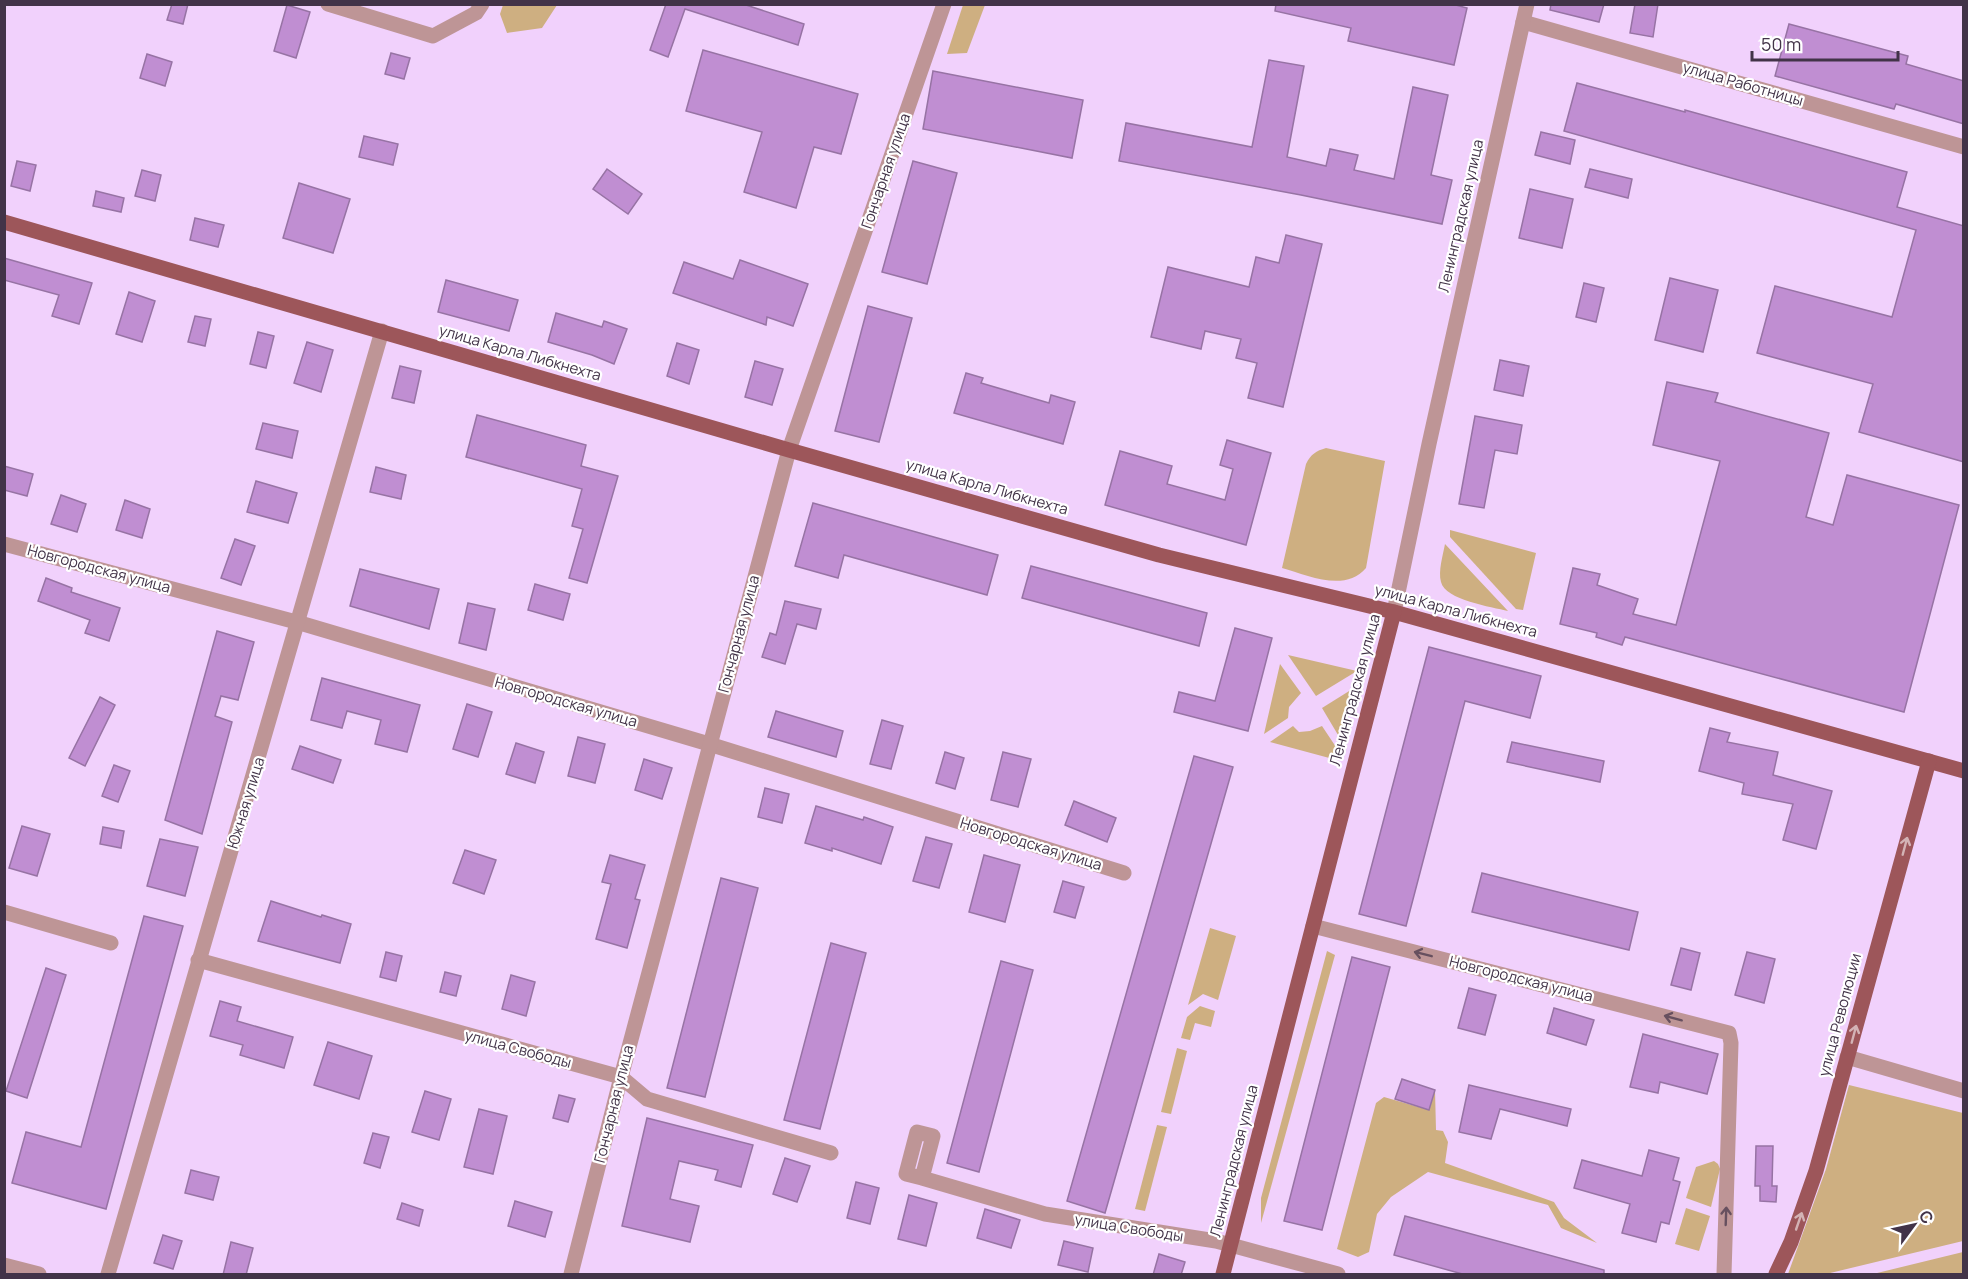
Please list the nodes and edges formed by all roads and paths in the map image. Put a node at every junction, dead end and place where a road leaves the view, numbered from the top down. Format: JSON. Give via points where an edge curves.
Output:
{"nodes":[{"id":1,"x":328,"y":4,"type":"edge"},
{"id":2,"x":944,"y":4,"type":"edge"},
{"id":3,"x":1527,"y":4,"type":"edge"},
{"id":4,"x":479,"y":9,"type":"edge"},
{"id":5,"x":1523,"y":21,"type":"junction"},
{"id":6,"x":1964,"y":147,"type":"edge"},
{"id":7,"x":4,"y":222,"type":"edge"},
{"id":8,"x":382,"y":332,"type":"junction"},
{"id":9,"x":789,"y":450,"type":"junction"},
{"id":10,"x":4,"y":544,"type":"edge"},
{"id":11,"x":1394,"y":612,"type":"junction"},
{"id":12,"x":300,"y":623,"type":"junction"},
{"id":13,"x":709,"y":744,"type":"junction"},
{"id":14,"x":1929,"y":761,"type":"junction"},
{"id":15,"x":1964,"y":771,"type":"edge"},
{"id":16,"x":1124,"y":873,"type":"dead end"},
{"id":17,"x":4,"y":912,"type":"edge"},
{"id":18,"x":1313,"y":926,"type":"junction"},
{"id":19,"x":111,"y":943,"type":"dead end"},
{"id":20,"x":198,"y":960,"type":"junction"},
{"id":21,"x":1847,"y":1057,"type":"junction"},
{"id":22,"x":621,"y":1077,"type":"junction"},
{"id":23,"x":1964,"y":1092,"type":"edge"},
{"id":24,"x":831,"y":1154,"type":"dead end"},
{"id":25,"x":922,"y":1178,"type":"dead end"},
{"id":26,"x":1231,"y":1245,"type":"junction"},
{"id":27,"x":4,"y":1265,"type":"edge"},
{"id":28,"x":39,"y":1275,"type":"edge"},
{"id":29,"x":108,"y":1275,"type":"edge"},
{"id":30,"x":571,"y":1275,"type":"edge"},
{"id":31,"x":1223,"y":1275,"type":"edge"},
{"id":32,"x":1338,"y":1275,"type":"edge"},
{"id":33,"x":1724,"y":1275,"type":"edge"},
{"id":34,"x":1776,"y":1275,"type":"edge"}],
"edges":[{"from":1,"to":4,"type":"street","via":[[433,36]]},
{"from":2,"to":9,"type":"street","name":"Гончарная улица"},
{"from":3,"to":5,"type":"street","name":"Ленинградская улица"},
{"from":5,"to":6,"type":"street","name":"улица Работницы"},
{"from":5,"to":11,"type":"street","name":"Ленинградская улица"},
{"from":7,"to":8,"type":"main road","name":"улица Карла Либкнехта"},
{"from":8,"to":9,"type":"main road","name":"улица Карла Либкнехта"},
{"from":8,"to":12,"type":"street","name":"Южная улица"},
{"from":9,"to":11,"type":"main road","name":"улица Карла Либкнехта","via":[[1159,555]]},
{"from":9,"to":13,"type":"street","name":"Гончарная улица"},
{"from":10,"to":12,"type":"street","name":"Новгородская улица"},
{"from":11,"to":14,"type":"main road","name":"улица Карла Либкнехта"},
{"from":11,"to":18,"type":"main road","name":"Ленинградская улица"},
{"from":12,"to":13,"type":"street","name":"Новгородская улица"},
{"from":12,"to":20,"type":"street","name":"Южная улица"},
{"from":13,"to":16,"type":"street","name":"Новгородская улица"},
{"from":13,"to":22,"type":"street","name":"Гончарная улица"},
{"from":14,"to":15,"type":"main road","name":"улица Карла Либкнехта"},
{"from":21,"to":14,"type":"main road","name":"улица Революции","one_way":true},
{"from":17,"to":19,"type":"street"},
{"from":18,"to":26,"type":"main road","name":"Ленинградская улица"},
{"from":33,"to":18,"type":"street","name":"Новгородская улица","one_way":true,"via":[[1729,1033]]},
{"from":20,"to":22,"type":"street","name":"улица Свободы"},
{"from":20,"to":29,"type":"street","name":"Южная улица"},
{"from":21,"to":23,"type":"street"},
{"from":34,"to":21,"type":"main road","name":"улица Революции","one_way":true,"via":[[1816,1171]]},
{"from":22,"to":24,"type":"street","name":"улица Свободы","via":[[647,1099]]},
{"from":22,"to":30,"type":"street","name":"Гончарная улица"},
{"from":25,"to":26,"type":"street","name":"улица Свободы","via":[[1045,1214]]},
{"from":26,"to":31,"type":"main road","name":"Ленинградская улица"},
{"from":26,"to":32,"type":"street","name":"улица Свободы"},
{"from":27,"to":28,"type":"street"}]}
